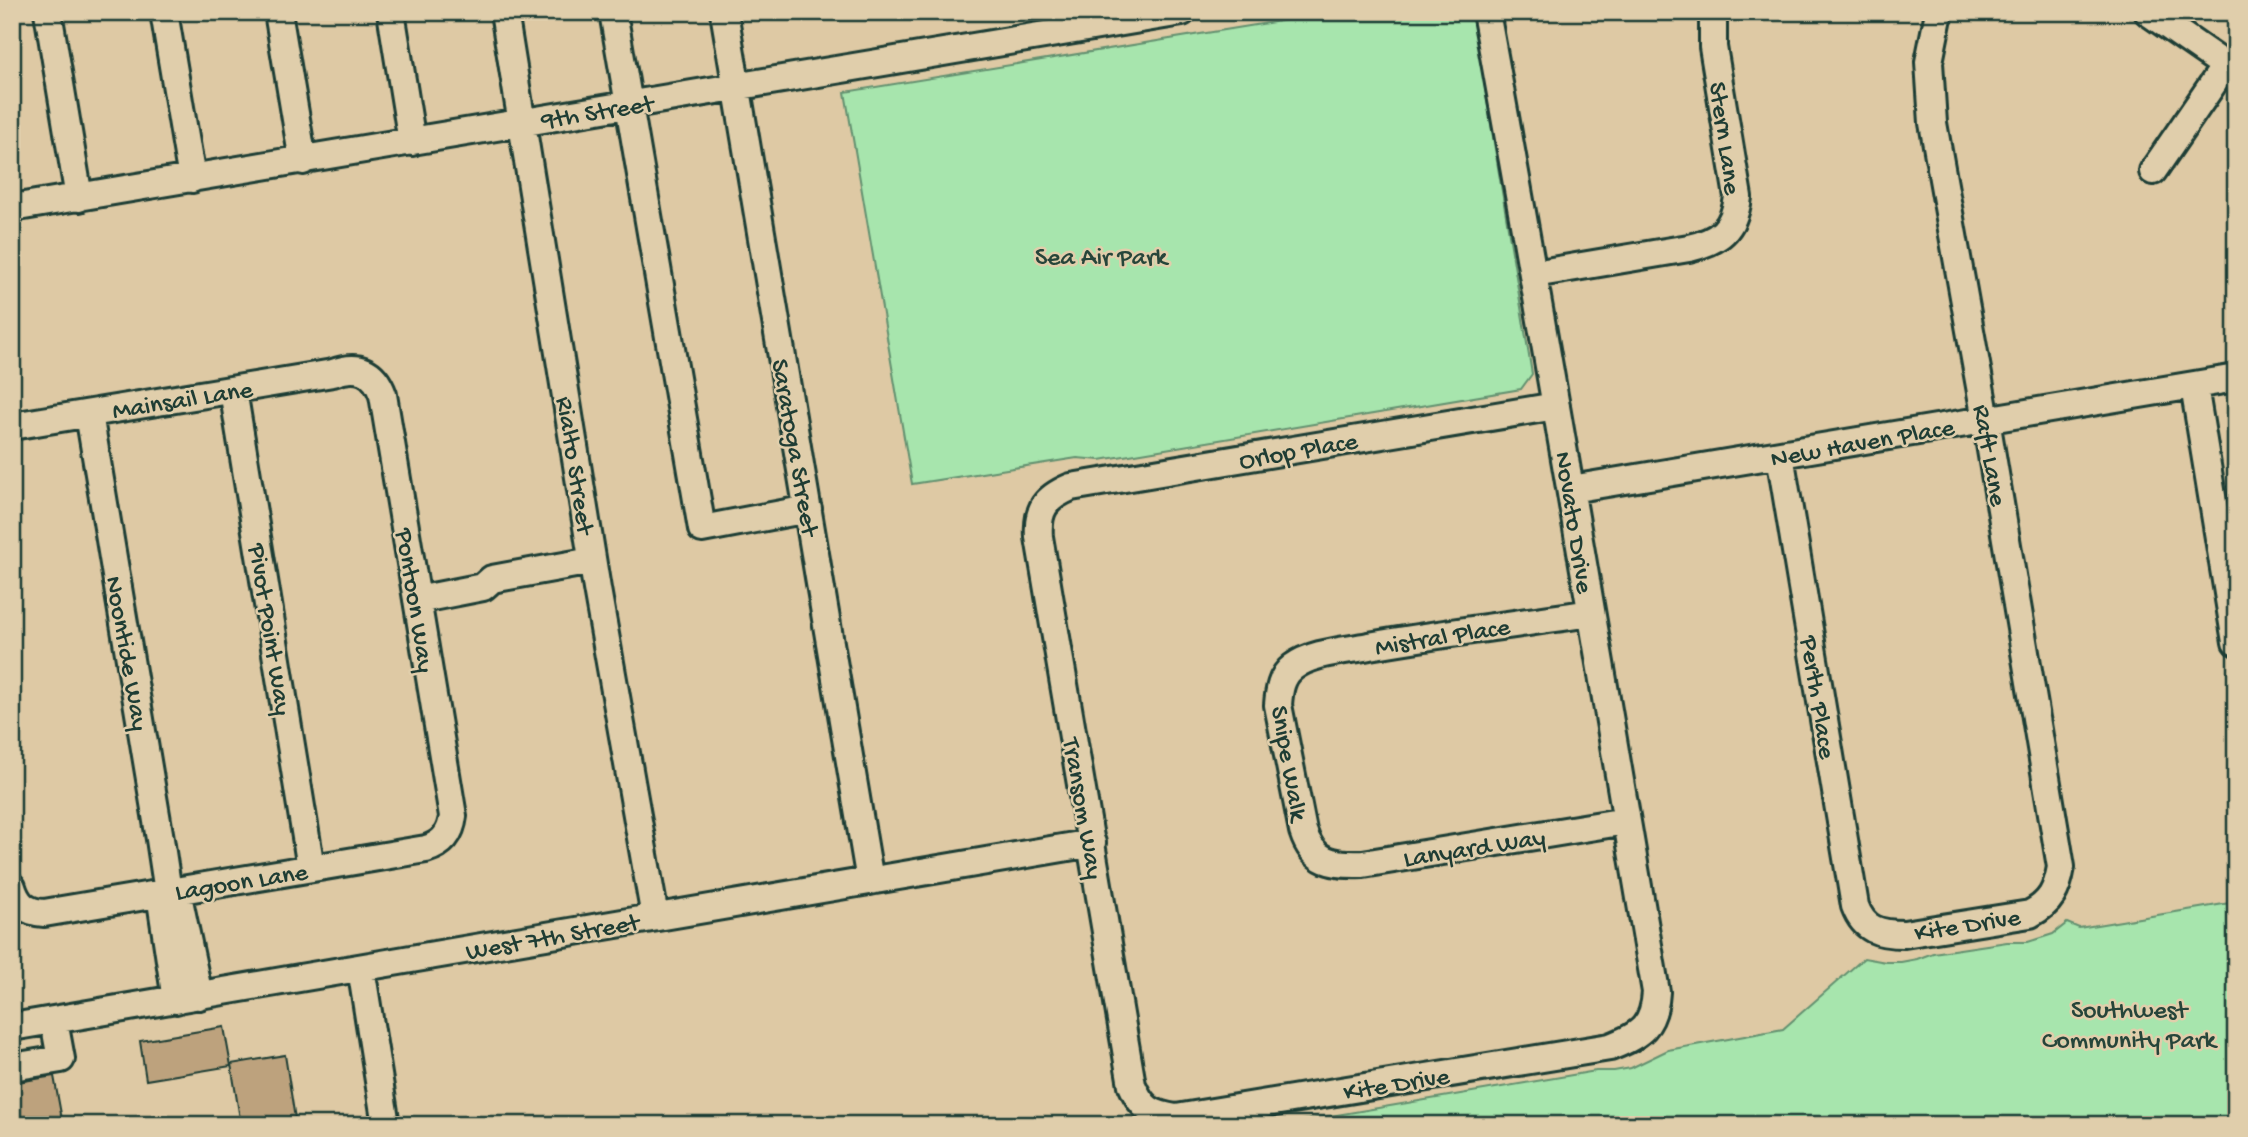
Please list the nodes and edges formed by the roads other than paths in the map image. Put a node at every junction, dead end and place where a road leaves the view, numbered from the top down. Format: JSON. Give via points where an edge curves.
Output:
{"nodes":[{"id":1,"x":48,"y":12,"type":"edge"},
{"id":2,"x":164,"y":12,"type":"edge"},
{"id":3,"x":278,"y":12,"type":"edge"},
{"id":4,"x":391,"y":12,"type":"edge"},
{"id":5,"x":503,"y":12,"type":"edge"},
{"id":6,"x":613,"y":12,"type":"edge"},
{"id":7,"x":724,"y":12,"type":"edge"},
{"id":8,"x":1182,"y":12,"type":"edge"},
{"id":9,"x":1486,"y":12,"type":"edge"},
{"id":10,"x":1713,"y":12,"type":"edge"},
{"id":11,"x":1939,"y":12,"type":"edge"},
{"id":12,"x":2148,"y":12,"type":"edge"},
{"id":13,"x":2230,"y":69,"type":"edge"},
{"id":14,"x":736,"y":86,"type":"junction"},
{"id":15,"x":629,"y":104,"type":"junction"},
{"id":16,"x":522,"y":122,"type":"junction"},
{"id":17,"x":412,"y":142,"type":"junction"},
{"id":18,"x":303,"y":160,"type":"junction"},
{"id":19,"x":2154,"y":171,"type":"dead end"},
{"id":20,"x":192,"y":179,"type":"junction"},
{"id":21,"x":79,"y":198,"type":"junction"},
{"id":22,"x":12,"y":208,"type":"edge"},
{"id":23,"x":1534,"y":274,"type":"junction"},
{"id":24,"x":351,"y":368,"type":"joint"},
{"id":25,"x":2236,"y":379,"type":"edge"},
{"id":26,"x":2194,"y":386,"type":"junction"},
{"id":27,"x":233,"y":390,"type":"junction"},
{"id":28,"x":1556,"y":406,"type":"junction"},
{"id":29,"x":89,"y":414,"type":"junction"},
{"id":30,"x":1986,"y":419,"type":"junction"},
{"id":31,"x":12,"y":426,"type":"edge"},
{"id":32,"x":1780,"y":455,"type":"junction"},
{"id":33,"x":1572,"y":489,"type":"junction"},
{"id":34,"x":1045,"y":503,"type":"joint"},
{"id":35,"x":808,"y":509,"type":"junction"},
{"id":36,"x":592,"y":561,"type":"junction"},
{"id":37,"x":416,"y":592,"type":"junction"},
{"id":38,"x":1591,"y":613,"type":"junction"},
{"id":39,"x":2236,"y":642,"type":"edge"},
{"id":40,"x":1295,"y":666,"type":"joint"},
{"id":41,"x":1626,"y":821,"type":"junction"},
{"id":42,"x":1092,"y":843,"type":"junction"},
{"id":43,"x":438,"y":844,"type":"joint"},
{"id":44,"x":1322,"y":860,"type":"joint"},
{"id":45,"x":312,"y":868,"type":"junction"},
{"id":46,"x":870,"y":881,"type":"junction"},
{"id":47,"x":12,"y":887,"type":"edge"},
{"id":48,"x":168,"y":892,"type":"junction"},
{"id":49,"x":2052,"y":897,"type":"joint"},
{"id":50,"x":654,"y":917,"type":"junction"},
{"id":51,"x":1877,"y":930,"type":"joint"},
{"id":52,"x":360,"y":968,"type":"junction"},
{"id":53,"x":188,"y":998,"type":"junction"},
{"id":54,"x":54,"y":1020,"type":"junction"},
{"id":55,"x":12,"y":1027,"type":"edge"},
{"id":56,"x":1643,"y":1030,"type":"joint"},
{"id":57,"x":12,"y":1068,"type":"edge"},
{"id":58,"x":1148,"y":1109,"type":"joint"},
{"id":59,"x":386,"y":1125,"type":"edge"}],
"edges":[{"from":1,"to":21,"type":"street"},
{"from":2,"to":20,"type":"street"},
{"from":3,"to":18,"type":"street"},
{"from":4,"to":17,"type":"street"},
{"from":5,"to":16,"type":"street","name":"Rialto Street"},
{"from":6,"to":15,"type":"street"},
{"from":7,"to":14,"type":"street","name":"Saratoga Street"},
{"from":8,"to":14,"type":"street","name":"9th Street"},
{"from":9,"to":23,"type":"street","name":"Novato Drive"},
{"from":10,"to":23,"type":"street","name":"Stern Lane","via":[[1713,47],[1738,197],[1725,232],[1707,244],[1689,248]]},
{"from":11,"to":30,"type":"street","name":"Raft Lane","via":[[1928,62],[1933,123]]},
{"from":12,"to":13,"type":"street"},
{"from":13,"to":19,"type":"street"},
{"from":14,"to":15,"type":"street","name":"9th Street"},
{"from":14,"to":35,"type":"street","name":"Saratoga Street"},
{"from":15,"to":16,"type":"street","name":"9th Street"},
{"from":15,"to":35,"type":"street","via":[[702,528]]},
{"from":16,"to":17,"type":"street","name":"9th Street"},
{"from":16,"to":36,"type":"street","name":"Rialto Street"},
{"from":17,"to":18,"type":"street","name":"9th Street"},
{"from":18,"to":20,"type":"street","name":"9th Street"},
{"from":20,"to":21,"type":"street","name":"9th Street"},
{"from":21,"to":22,"type":"street","name":"9th Street"},
{"from":23,"to":28,"type":"street","name":"Novato Drive"},
{"from":24,"to":27,"type":"street","name":"Mainsail Lane"},
{"from":24,"to":37,"type":"street","name":"Pontoon Way","via":[[372,376],[383,395]]},
{"from":25,"to":26,"type":"street","name":"New Haven Place"},
{"from":26,"to":30,"type":"street","name":"New Haven Place"},
{"from":26,"to":39,"type":"street"},
{"from":27,"to":29,"type":"street","name":"Mainsail Lane"},
{"from":27,"to":45,"type":"street","name":"Pivot Point Way"},
{"from":28,"to":33,"type":"street","name":"Novato Drive"},
{"from":28,"to":34,"type":"street","name":"Orlop Place","via":[[1071,487]]},
{"from":29,"to":31,"type":"street","name":"Mainsail Lane"},
{"from":29,"to":48,"type":"street","name":"Noontide Way"},
{"from":30,"to":32,"type":"street","name":"New Haven Place"},
{"from":30,"to":49,"type":"street","name":"Raft Lane","via":[[2061,867]]},
{"from":32,"to":33,"type":"street","name":"New Haven Place"},
{"from":32,"to":51,"type":"street","name":"Perth Place","via":[[1855,906],[1859,918]]},
{"from":33,"to":38,"type":"street","name":"Novato Drive"},
{"from":34,"to":42,"type":"street","name":"Transom Way","via":[[1038,537]]},
{"from":35,"to":46,"type":"street","name":"Saratoga Street"},
{"from":36,"to":37,"type":"street","via":[[492,579],[483,587]]},
{"from":36,"to":50,"type":"street","name":"Rialto Street"},
{"from":37,"to":43,"type":"street","name":"Pontoon Way","via":[[453,816],[447,837]]},
{"from":38,"to":40,"type":"street","name":"Mistral Place","via":[[1329,653]]},
{"from":38,"to":41,"type":"street","name":"Novato Drive"},
{"from":40,"to":44,"type":"street","name":"Snipe Walk","via":[[1283,678],[1278,705],[1303,831],[1307,844]]},
{"from":41,"to":44,"type":"street","name":"Lanyard Way","via":[[1363,864]]},
{"from":41,"to":56,"type":"street","name":"Novato Drive","via":[[1656,992],[1655,1010]]},
{"from":42,"to":46,"type":"street","name":"West 7th Street"},
{"from":42,"to":58,"type":"street","name":"Transom Way","via":[[1132,1086]]},
{"from":43,"to":45,"type":"street","name":"Lagoon Lane"},
{"from":45,"to":48,"type":"street","name":"Lagoon Lane"},
{"from":46,"to":50,"type":"street","name":"West 7th Street"},
{"from":47,"to":48,"type":"street","name":"Lagoon Lane","via":[[23,907],[44,913]]},
{"from":48,"to":53,"type":"street","name":"Noontide Way","via":[[180,905],[178,941]]},
{"from":49,"to":51,"type":"street","name":"Kite Drive","via":[[2030,914],[1904,934]]},
{"from":50,"to":52,"type":"street","name":"West 7th Street"},
{"from":52,"to":53,"type":"street","name":"West 7th Street"},
{"from":52,"to":59,"type":"street"},
{"from":53,"to":54,"type":"street","name":"West 7th Street"},
{"from":54,"to":55,"type":"street","name":"West 7th Street"},
{"from":54,"to":57,"type":"street","via":[[61,1059]]},
{"from":56,"to":58,"type":"street","name":"Kite Drive","via":[[1610,1047],[1176,1118]]}]}
